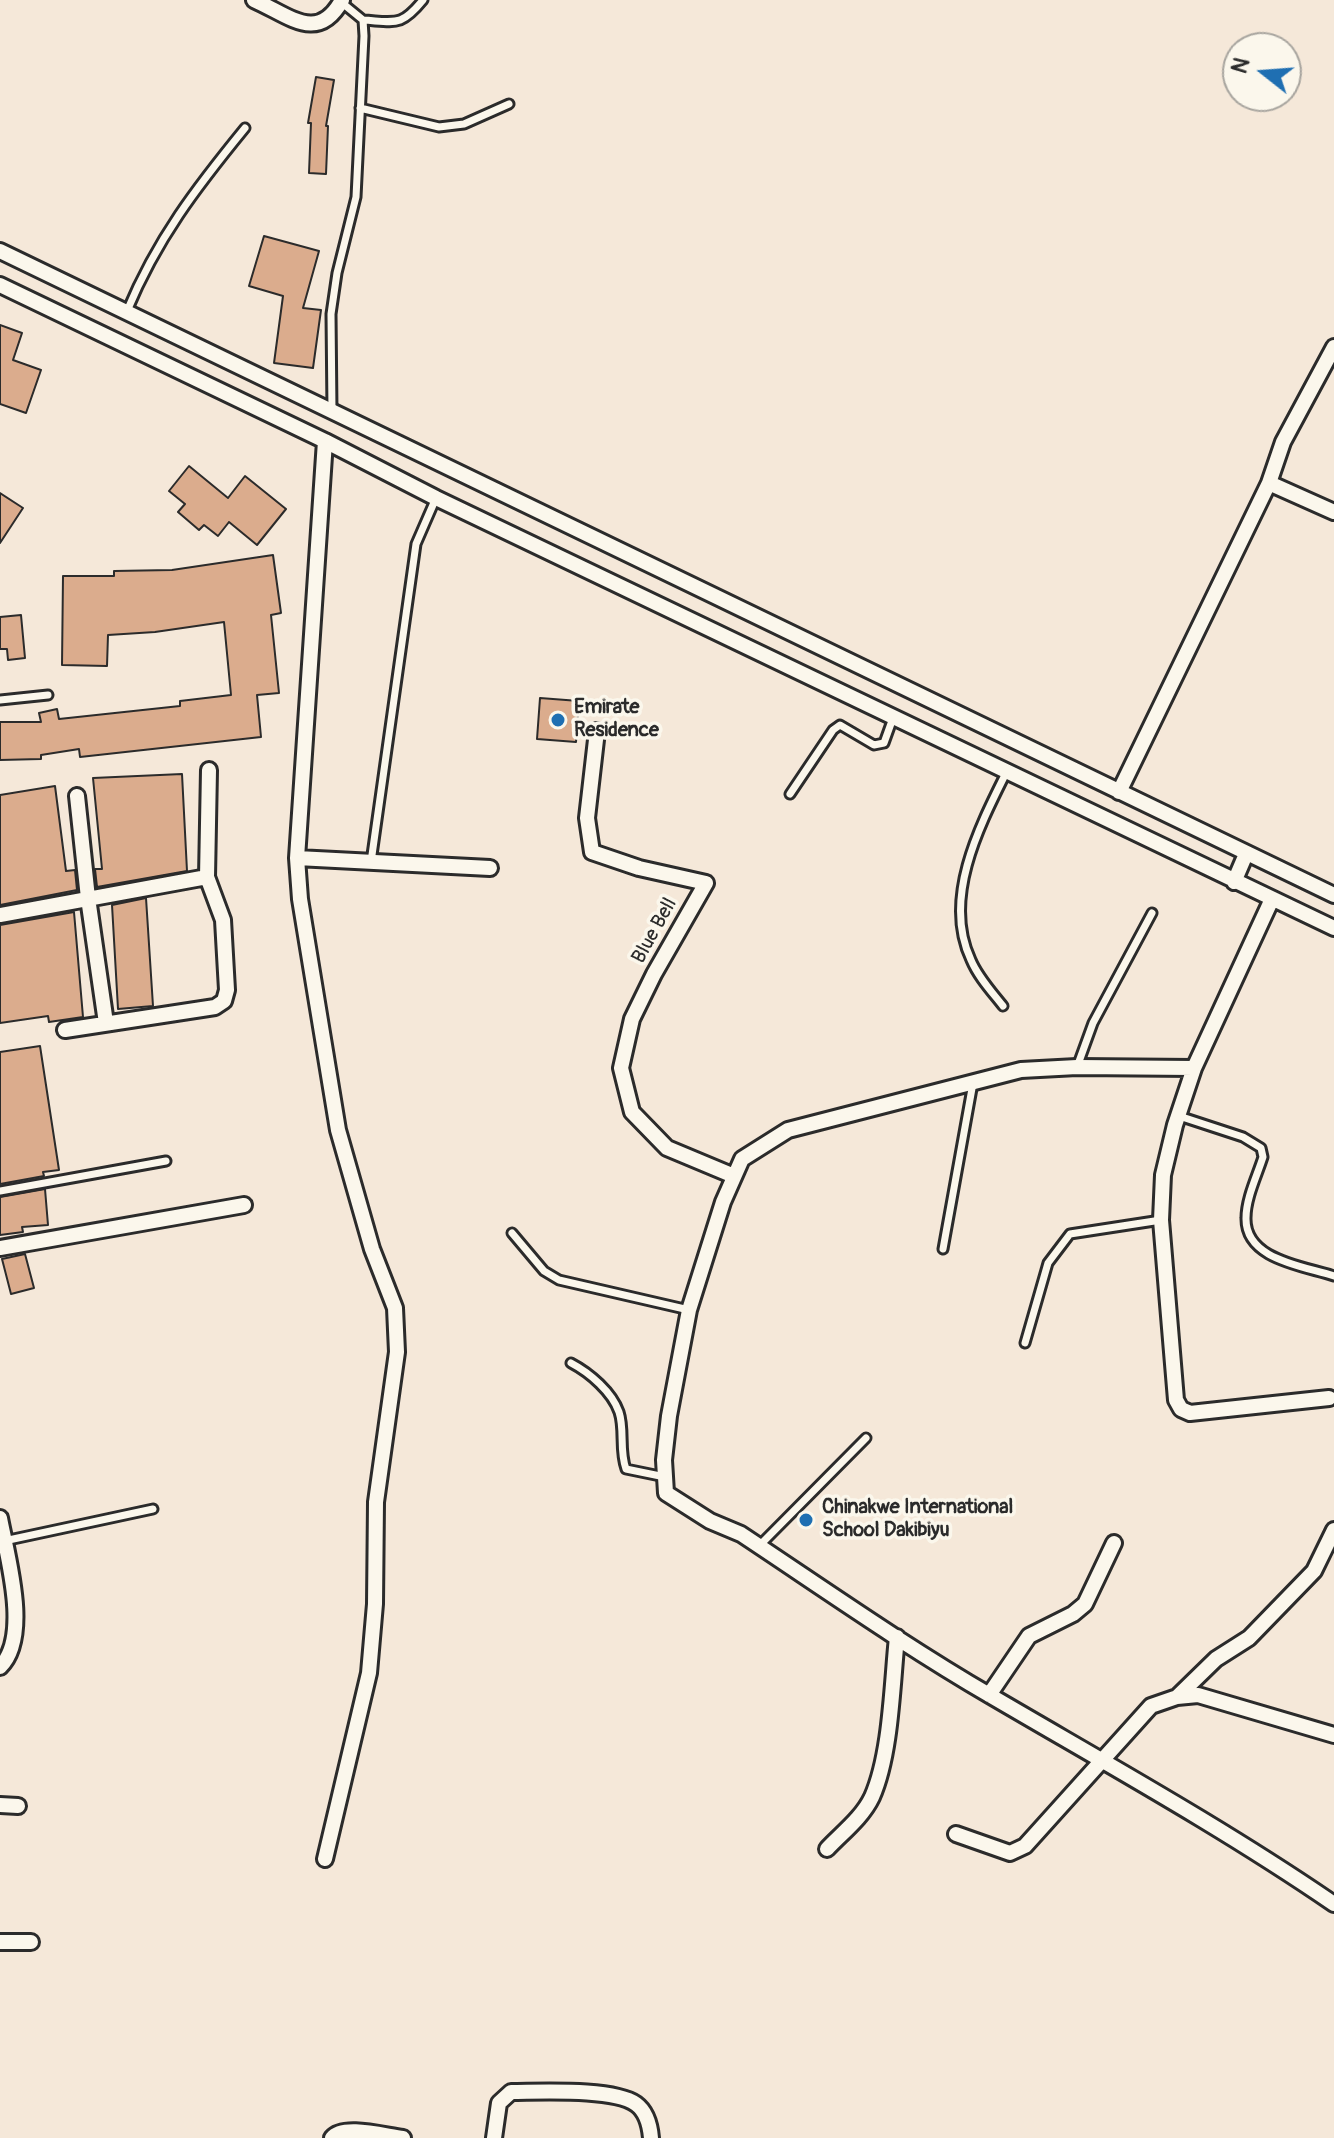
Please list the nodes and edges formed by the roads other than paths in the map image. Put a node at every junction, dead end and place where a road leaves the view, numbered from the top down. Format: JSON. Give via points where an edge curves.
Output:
{"nodes":[{"id":1,"x":254,"y":0,"type":"edge"},
{"id":2,"x":423,"y":0,"type":"edge"},
{"id":3,"x":342,"y":1,"type":"edge"},
{"id":4,"x":363,"y":20,"type":"junction"},
{"id":5,"x":509,"y":104,"type":"dead end"},
{"id":6,"x":360,"y":108,"type":"junction"},
{"id":7,"x":245,"y":128,"type":"dead end"},
{"id":8,"x":0,"y":251,"type":"edge"},
{"id":9,"x":0,"y":285,"type":"edge"},
{"id":10,"x":127,"y":311,"type":"junction"},
{"id":11,"x":1334,"y":347,"type":"edge"},
{"id":12,"x":332,"y":413,"type":"junction"},
{"id":13,"x":325,"y":441,"type":"junction"},
{"id":14,"x":1269,"y":483,"type":"junction"},
{"id":15,"x":436,"y":498,"type":"junction"},
{"id":16,"x":1334,"y":512,"type":"edge"},
{"id":17,"x":48,"y":695,"type":"dead end"},
{"id":18,"x":0,"y":700,"type":"edge"},
{"id":19,"x":894,"y":716,"type":"junction"},
{"id":20,"x":597,"y":731,"type":"dead end"},
{"id":21,"x":209,"y":770,"type":"dead end"},
{"id":22,"x":1007,"y":771,"type":"junction"},
{"id":23,"x":1119,"y":792,"type":"junction"},
{"id":24,"x":790,"y":794,"type":"dead end"},
{"id":25,"x":77,"y":796,"type":"dead end"},
{"id":26,"x":1246,"y":854,"type":"junction"},
{"id":27,"x":297,"y":858,"type":"junction"},
{"id":28,"x":371,"y":862,"type":"junction"},
{"id":29,"x":490,"y":868,"type":"dead end"},
{"id":30,"x":207,"y":877,"type":"junction"},
{"id":31,"x":1234,"y":882,"type":"junction"},
{"id":32,"x":1334,"y":895,"type":"edge"},
{"id":33,"x":88,"y":898,"type":"junction"},
{"id":34,"x":1272,"y":899,"type":"junction"},
{"id":35,"x":1152,"y":913,"type":"dead end"},
{"id":36,"x":0,"y":915,"type":"edge"},
{"id":37,"x":1334,"y":928,"type":"edge"},
{"id":38,"x":1003,"y":1006,"type":"dead end"},
{"id":39,"x":106,"y":1023,"type":"junction"},
{"id":40,"x":65,"y":1030,"type":"dead end"},
{"id":41,"x":1077,"y":1067,"type":"junction"},
{"id":42,"x":1194,"y":1068,"type":"junction"},
{"id":43,"x":973,"y":1083,"type":"junction"},
{"id":44,"x":1179,"y":1116,"type":"junction"},
{"id":45,"x":166,"y":1161,"type":"dead end"},
{"id":46,"x":734,"y":1176,"type":"junction"},
{"id":47,"x":0,"y":1191,"type":"edge"},
{"id":48,"x":244,"y":1205,"type":"dead end"},
{"id":49,"x":1161,"y":1220,"type":"junction"},
{"id":50,"x":512,"y":1233,"type":"dead end"},
{"id":51,"x":0,"y":1248,"type":"edge"},
{"id":52,"x":943,"y":1249,"type":"dead end"},
{"id":53,"x":1334,"y":1276,"type":"edge"},
{"id":54,"x":689,"y":1310,"type":"junction"},
{"id":55,"x":1025,"y":1343,"type":"dead end"},
{"id":56,"x":571,"y":1363,"type":"dead end"},
{"id":57,"x":1329,"y":1398,"type":"dead end"},
{"id":58,"x":866,"y":1438,"type":"dead end"},
{"id":59,"x":665,"y":1477,"type":"junction"},
{"id":60,"x":153,"y":1509,"type":"dead end"},
{"id":61,"x":0,"y":1518,"type":"edge"},
{"id":62,"x":1334,"y":1530,"type":"edge"},
{"id":63,"x":4,"y":1541,"type":"junction"},
{"id":64,"x":1114,"y":1543,"type":"dead end"},
{"id":65,"x":759,"y":1546,"type":"junction"},
{"id":66,"x":897,"y":1637,"type":"junction"},
{"id":67,"x":0,"y":1667,"type":"edge"},
{"id":68,"x":989,"y":1695,"type":"junction"},
{"id":69,"x":1177,"y":1697,"type":"junction"},
{"id":70,"x":1334,"y":1735,"type":"edge"},
{"id":71,"x":1103,"y":1759,"type":"junction"},
{"id":72,"x":0,"y":1805,"type":"edge"},
{"id":73,"x":18,"y":1806,"type":"dead end"},
{"id":74,"x":956,"y":1834,"type":"dead end"},
{"id":75,"x":827,"y":1849,"type":"dead end"},
{"id":76,"x":325,"y":1859,"type":"dead end"},
{"id":77,"x":1334,"y":1904,"type":"edge"},
{"id":78,"x":0,"y":1942,"type":"edge"},
{"id":79,"x":31,"y":1942,"type":"dead end"},
{"id":80,"x":332,"y":2138,"type":"edge"},
{"id":81,"x":403,"y":2138,"type":"edge"},
{"id":82,"x":494,"y":2138,"type":"edge"},
{"id":83,"x":651,"y":2138,"type":"edge"}],
"edges":[{"from":1,"to":3,"type":"street","via":[[319,25]]},
{"from":2,"to":4,"type":"lane","via":[[400,22]]},
{"from":3,"to":4,"type":"lane"},
{"from":4,"to":6,"type":"lane"},
{"from":5,"to":6,"type":"lane","via":[[451,127]]},
{"from":6,"to":12,"type":"lane","via":[[356,197],[331,314]]},
{"from":7,"to":10,"type":"lane","via":[[168,229]]},
{"from":8,"to":10,"type":"street"},
{"from":9,"to":13,"type":"street"},
{"from":10,"to":12,"type":"street"},
{"from":11,"to":14,"type":"street","via":[[1283,442]]},
{"from":12,"to":23,"type":"street"},
{"from":13,"to":15,"type":"street"},
{"from":13,"to":27,"type":"street"},
{"from":14,"to":16,"type":"street"},
{"from":14,"to":23,"type":"street"},
{"from":15,"to":19,"type":"street"},
{"from":15,"to":28,"type":"lane","via":[[416,544]]},
{"from":17,"to":18,"type":"lane"},
{"from":19,"to":22,"type":"street"},
{"from":19,"to":24,"type":"lane","via":[[884,743],[874,745],[840,725],[833,730]]},
{"from":20,"to":46,"type":"street","name":"Blue Bell","via":[[587,818],[592,852],[706,883],[632,1019],[621,1068],[632,1112],[667,1148]]},
{"from":21,"to":30,"type":"street"},
{"from":22,"to":31,"type":"street"},
{"from":22,"to":38,"type":"lane","via":[[980,825],[959,918],[970,960]]},
{"from":23,"to":26,"type":"street"},
{"from":25,"to":33,"type":"street"},
{"from":26,"to":31,"type":"street"},
{"from":26,"to":32,"type":"street"},
{"from":27,"to":28,"type":"street"},
{"from":27,"to":76,"type":"street","via":[[338,1130],[395,1308],[397,1352],[376,1502],[369,1673]]},
{"from":28,"to":29,"type":"street"},
{"from":30,"to":33,"type":"street"},
{"from":30,"to":39,"type":"street","via":[[223,920],[224,1001],[215,1007]]},
{"from":31,"to":34,"type":"street"},
{"from":33,"to":36,"type":"street"},
{"from":33,"to":39,"type":"street"},
{"from":34,"to":37,"type":"street"},
{"from":34,"to":42,"type":"street"},
{"from":35,"to":41,"type":"lane","via":[[1093,1023]]},
{"from":39,"to":40,"type":"street"},
{"from":41,"to":42,"type":"street"},
{"from":41,"to":43,"type":"street","via":[[1021,1070]]},
{"from":42,"to":44,"type":"street"},
{"from":43,"to":46,"type":"street","via":[[788,1130],[742,1159]]},
{"from":43,"to":52,"type":"lane"},
{"from":44,"to":49,"type":"street","via":[[1163,1175]]},
{"from":44,"to":53,"type":"lane","via":[[1261,1148],[1245,1220],[1252,1241],[1265,1253]]},
{"from":45,"to":47,"type":"lane"},
{"from":46,"to":54,"type":"street"},
{"from":48,"to":51,"type":"street"},
{"from":49,"to":55,"type":"lane","via":[[1070,1234],[1048,1263]]},
{"from":49,"to":57,"type":"street","via":[[1176,1400],[1181,1409],[1190,1413]]},
{"from":50,"to":54,"type":"lane","via":[[544,1271],[559,1280]]},
{"from":54,"to":59,"type":"street","via":[[669,1416]]},
{"from":56,"to":59,"type":"lane","via":[[598,1382],[620,1413],[626,1469]]},
{"from":58,"to":65,"type":"lane"},
{"from":59,"to":65,"type":"street","via":[[666,1493]]},
{"from":60,"to":63,"type":"lane"},
{"from":61,"to":63,"type":"street"},
{"from":62,"to":69,"type":"street","via":[[1314,1571],[1249,1638],[1216,1659]]},
{"from":63,"to":67,"type":"street","via":[[16,1611],[13,1644]]},
{"from":64,"to":68,"type":"street","via":[[1085,1604],[1029,1636]]},
{"from":65,"to":66,"type":"street"},
{"from":66,"to":68,"type":"street"},
{"from":66,"to":75,"type":"street","via":[[886,1740],[871,1798]]},
{"from":68,"to":71,"type":"street"},
{"from":69,"to":70,"type":"street","via":[[1198,1695]]},
{"from":69,"to":71,"type":"street","via":[[1151,1706]]},
{"from":71,"to":74,"type":"street","via":[[1025,1846],[1010,1853]]},
{"from":71,"to":77,"type":"street"},
{"from":72,"to":73,"type":"street"},
{"from":78,"to":79,"type":"street"},
{"from":80,"to":81,"type":"street","via":[[346,2130]]},
{"from":82,"to":83,"type":"street","via":[[499,2103],[511,2092],[524,2092],[620,2096],[639,2106]]}]}
